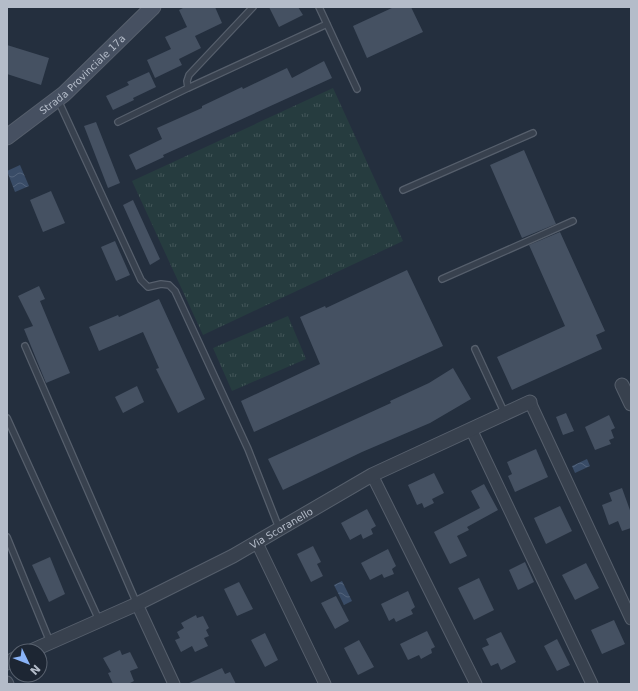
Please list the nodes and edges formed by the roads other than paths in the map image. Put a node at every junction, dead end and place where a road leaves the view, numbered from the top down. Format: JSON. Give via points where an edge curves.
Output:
{"nodes":[{"id":1,"x":153,"y":7,"type":"edge"},
{"id":2,"x":253,"y":7,"type":"edge"},
{"id":3,"x":319,"y":7,"type":"edge"},
{"id":4,"x":327,"y":24,"type":"junction"},
{"id":5,"x":188,"y":88,"type":"junction"},
{"id":6,"x":357,"y":89,"type":"dead end"},
{"id":7,"x":58,"y":100,"type":"junction"},
{"id":8,"x":118,"y":122,"type":"dead end"},
{"id":9,"x":533,"y":133,"type":"dead end"},
{"id":10,"x":7,"y":137,"type":"edge"},
{"id":11,"x":403,"y":190,"type":"dead end"},
{"id":12,"x":573,"y":221,"type":"dead end"},
{"id":13,"x":442,"y":279,"type":"dead end"},
{"id":14,"x":25,"y":346,"type":"dead end"},
{"id":15,"x":475,"y":349,"type":"dead end"},
{"id":16,"x":622,"y":385,"type":"dead end"},
{"id":17,"x":530,"y":402,"type":"joint"},
{"id":18,"x":631,"y":404,"type":"edge"},
{"id":19,"x":504,"y":414,"type":"junction"},
{"id":20,"x":7,"y":418,"type":"edge"},
{"id":21,"x":471,"y":429,"type":"junction"},
{"id":22,"x":372,"y":475,"type":"junction"},
{"id":23,"x":279,"y":528,"type":"junction"},
{"id":24,"x":7,"y":536,"type":"edge"},
{"id":25,"x":257,"y":543,"type":"junction"},
{"id":26,"x":137,"y":604,"type":"junction"},
{"id":27,"x":631,"y":619,"type":"edge"},
{"id":28,"x":99,"y":620,"type":"junction"},
{"id":29,"x":50,"y":642,"type":"joint"},
{"id":30,"x":174,"y":684,"type":"edge"},
{"id":31,"x":325,"y":684,"type":"edge"},
{"id":32,"x":476,"y":684,"type":"edge"},
{"id":33,"x":592,"y":684,"type":"edge"}],
"edges":[{"from":1,"to":7,"type":"main road","name":"Strada Provinciale 17a"},
{"from":2,"to":5,"type":"lane","via":[[189,75]]},
{"from":3,"to":4,"type":"lane"},
{"from":4,"to":5,"type":"lane"},
{"from":4,"to":6,"type":"lane"},
{"from":5,"to":8,"type":"lane"},
{"from":7,"to":10,"type":"main road","name":"Strada Provinciale 17a"},
{"from":7,"to":23,"type":"lane","via":[[141,280],[148,287],[169,285],[175,292],[248,449]]},
{"from":9,"to":11,"type":"lane"},
{"from":12,"to":13,"type":"lane"},
{"from":14,"to":26,"type":"lane"},
{"from":15,"to":19,"type":"lane"},
{"from":16,"to":18,"type":"street"},
{"from":17,"to":19,"type":"street","name":"Via Scoranello"},
{"from":17,"to":27,"type":"street"},
{"from":19,"to":21,"type":"street","name":"Via Scoranello"},
{"from":20,"to":28,"type":"lane"},
{"from":21,"to":22,"type":"street","name":"Via Scoranello"},
{"from":21,"to":33,"type":"street"},
{"from":22,"to":23,"type":"street","name":"Via Scoranello"},
{"from":22,"to":32,"type":"street"},
{"from":23,"to":25,"type":"street","name":"Via Scoranello"},
{"from":24,"to":29,"type":"lane"},
{"from":25,"to":26,"type":"street","name":"Via Scoranello"},
{"from":25,"to":31,"type":"street"},
{"from":26,"to":28,"type":"street","name":"Via Scoranello"},
{"from":26,"to":30,"type":"street"},
{"from":28,"to":29,"type":"street","name":"Via Scoranello"}]}
